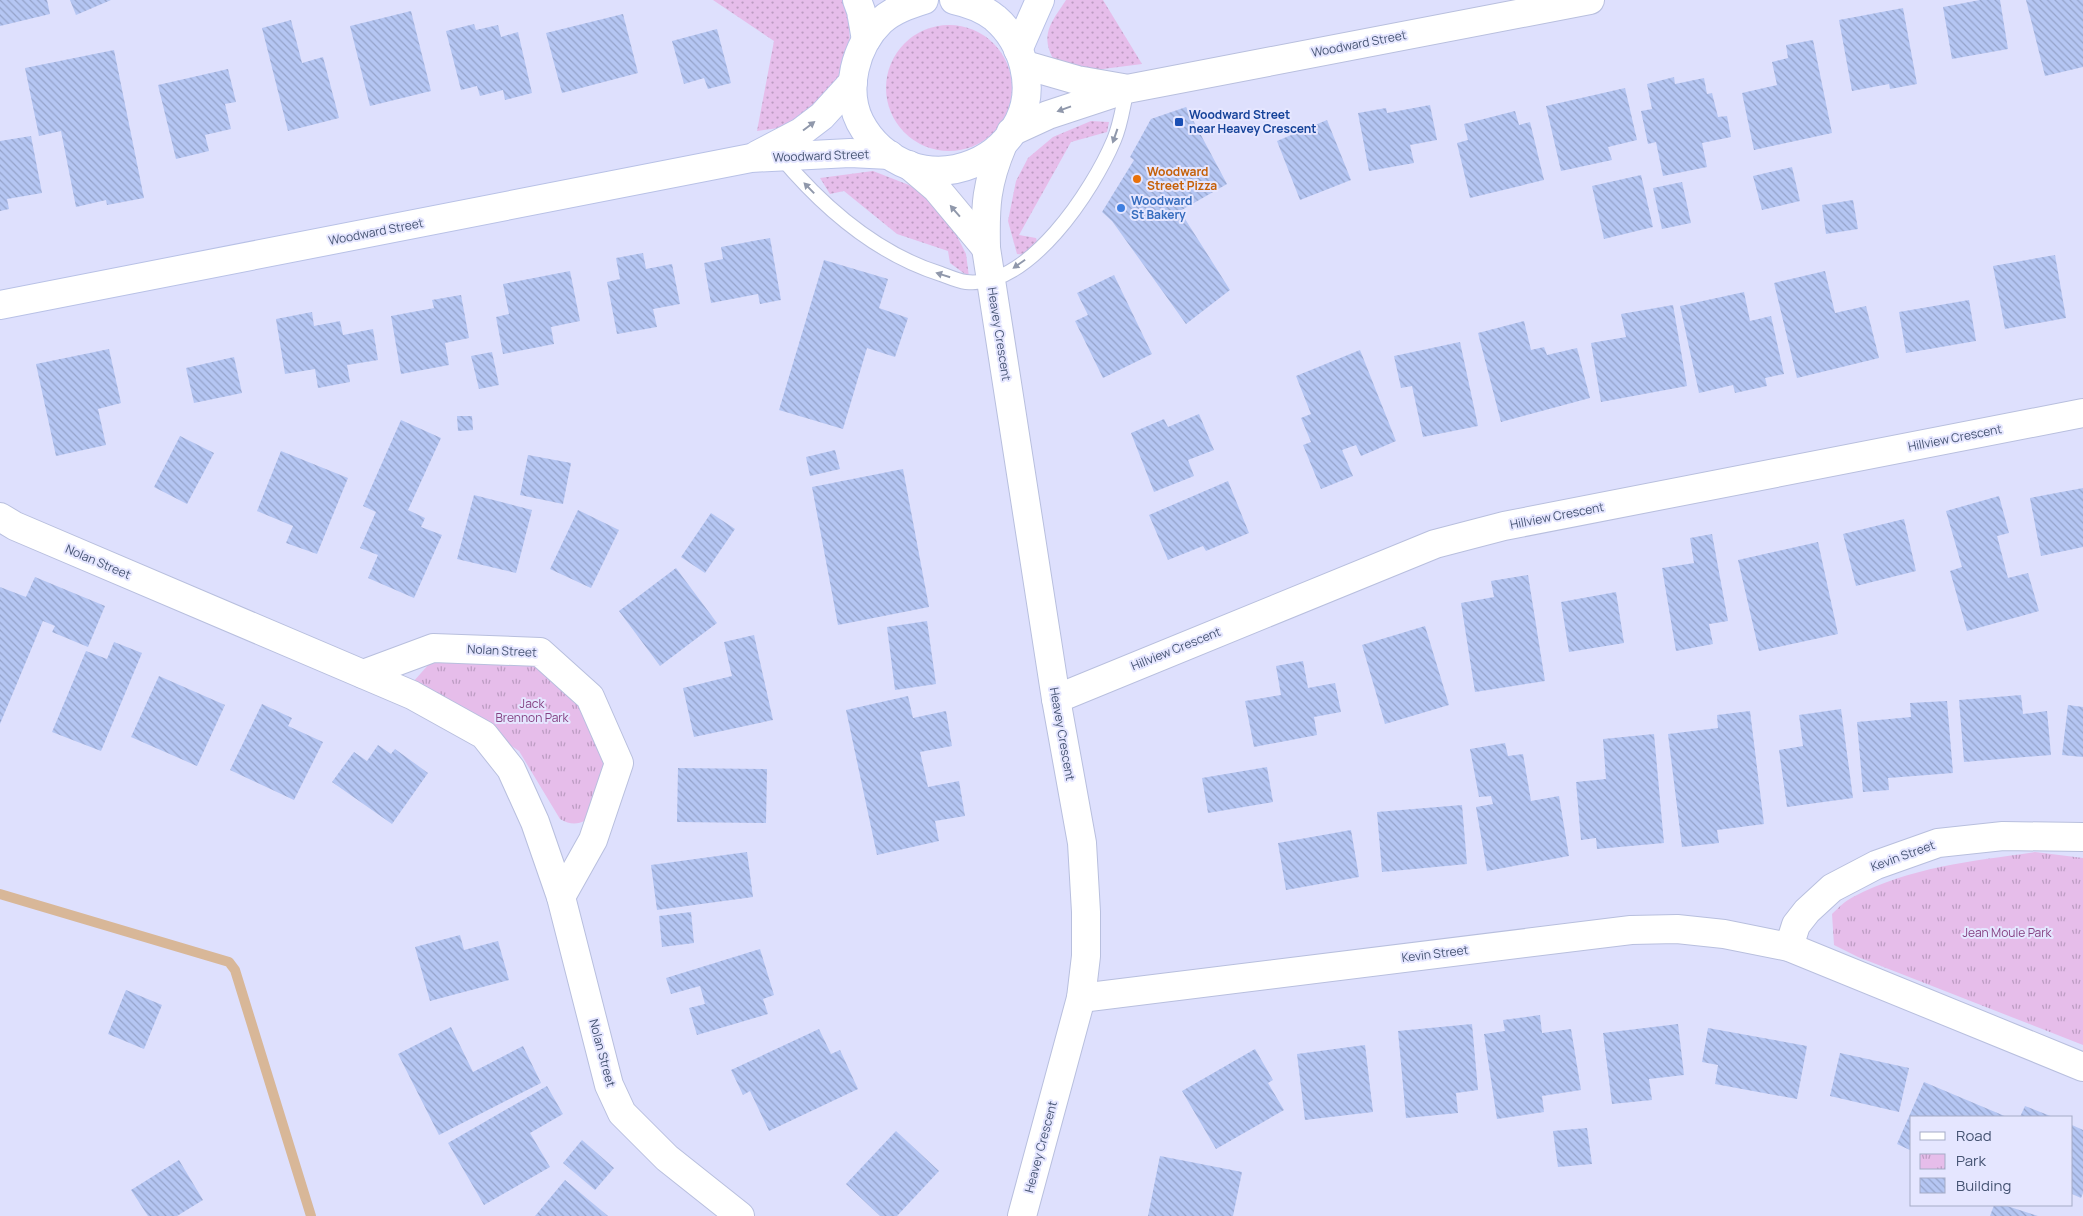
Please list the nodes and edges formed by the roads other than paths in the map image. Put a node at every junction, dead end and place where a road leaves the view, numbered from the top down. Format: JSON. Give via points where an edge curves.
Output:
{"nodes":[{"id":1,"x":857,"y":0,"type":"edge"},
{"id":2,"x":924,"y":0,"type":"edge"},
{"id":3,"x":1040,"y":0,"type":"edge"},
{"id":4,"x":1590,"y":0,"type":"edge"},
{"id":5,"x":968,"y":1,"type":"edge"},
{"id":6,"x":866,"y":40,"type":"junction"},
{"id":7,"x":1021,"y":58,"type":"junction"},
{"id":8,"x":854,"y":82,"type":"junction"},
{"id":9,"x":1127,"y":89,"type":"junction"},
{"id":10,"x":1007,"y":138,"type":"junction"},
{"id":11,"x":781,"y":157,"type":"junction"},
{"id":12,"x":751,"y":158,"type":"junction"},
{"id":13,"x":900,"y":160,"type":"junction"},
{"id":14,"x":986,"y":248,"type":"junction"},
{"id":15,"x":991,"y":281,"type":"junction"},
{"id":16,"x":0,"y":305,"type":"edge"},
{"id":17,"x":2083,"y":413,"type":"edge"},
{"id":18,"x":0,"y":517,"type":"edge"},
{"id":19,"x":363,"y":674,"type":"junction"},
{"id":20,"x":1056,"y":699,"type":"junction"},
{"id":21,"x":2083,"y":837,"type":"edge"},
{"id":22,"x":562,"y":897,"type":"junction"},
{"id":23,"x":1789,"y":947,"type":"junction"},
{"id":24,"x":1080,"y":998,"type":"junction"},
{"id":25,"x":2083,"y":1066,"type":"edge"},
{"id":26,"x":740,"y":1216,"type":"edge"},
{"id":27,"x":1022,"y":1216,"type":"edge"}],
"edges":[{"from":1,"to":6,"type":"street"},
{"from":2,"to":6,"type":"street","via":[[901,7],[881,21]]},
{"from":3,"to":7,"type":"street"},
{"from":4,"to":9,"type":"street","name":"Woodward Street"},
{"from":5,"to":7,"type":"street","via":[[995,18],[1013,39]]},
{"from":6,"to":8,"type":"street","via":[[854,66]]},
{"from":7,"to":9,"type":"street","name":"Woodward Street","via":[[1077,80]]},
{"from":7,"to":10,"type":"street","name":"Heavey Crescent","via":[[1026,94],[1019,121]]},
{"from":12,"to":8,"type":"street","name":"Woodward Street","one_way":true,"via":[[801,132],[822,116]]},
{"from":8,"to":13,"type":"street","via":[[853,94],[860,121],[876,145]]},
{"from":9,"to":10,"type":"street","name":"Woodward Street","one_way":true,"via":[[1048,115]]},
{"from":9,"to":15,"type":"lane","one_way":true,"via":[[1114,140],[1090,187],[1049,241],[1019,266]]},
{"from":10,"to":13,"type":"street","name":"Woodward Street","via":[[980,161],[954,171],[925,171]]},
{"from":10,"to":14,"type":"street","name":"Heavey Crescent","via":[[988,185]]},
{"from":11,"to":12,"type":"street","name":"Woodward Street"},
{"from":11,"to":13,"type":"street","name":"Woodward Street","via":[[850,153]]},
{"from":15,"to":11,"type":"lane","one_way":true,"via":[[966,282],[924,269],[872,241],[821,200]]},
{"from":12,"to":16,"type":"street","name":"Woodward Street"},
{"from":14,"to":13,"type":"street","one_way":true,"via":[[936,188]]},
{"from":14,"to":15,"type":"street","name":"Heavey Crescent"},
{"from":15,"to":20,"type":"street","name":"Heavey Crescent"},
{"from":17,"to":20,"type":"street","name":"Hillview Crescent","via":[[1504,526],[1435,544]]},
{"from":18,"to":19,"type":"street","name":"Nolan Street"},
{"from":19,"to":22,"type":"street","name":"Nolan Street","via":[[412,695],[484,736],[511,769],[535,822]]},
{"from":19,"to":22,"type":"street","name":"Nolan Street","via":[[433,648],[540,652],[590,697],[619,764],[593,840]]},
{"from":20,"to":24,"type":"street","name":"Heavey Crescent","via":[[1082,843],[1086,956]]},
{"from":21,"to":23,"type":"street","name":"Kevin Street","via":[[2002,836],[1938,843],[1876,865],[1832,888],[1807,911],[1796,925]]},
{"from":22,"to":26,"type":"street","name":"Nolan Street","via":[[609,1085],[622,1112],[667,1158]]},
{"from":23,"to":24,"type":"street","name":"Kevin Street","via":[[1677,929],[1631,930]]},
{"from":23,"to":25,"type":"street","name":"Kevin Street"},
{"from":24,"to":27,"type":"street","name":"Heavey Crescent"}]}
